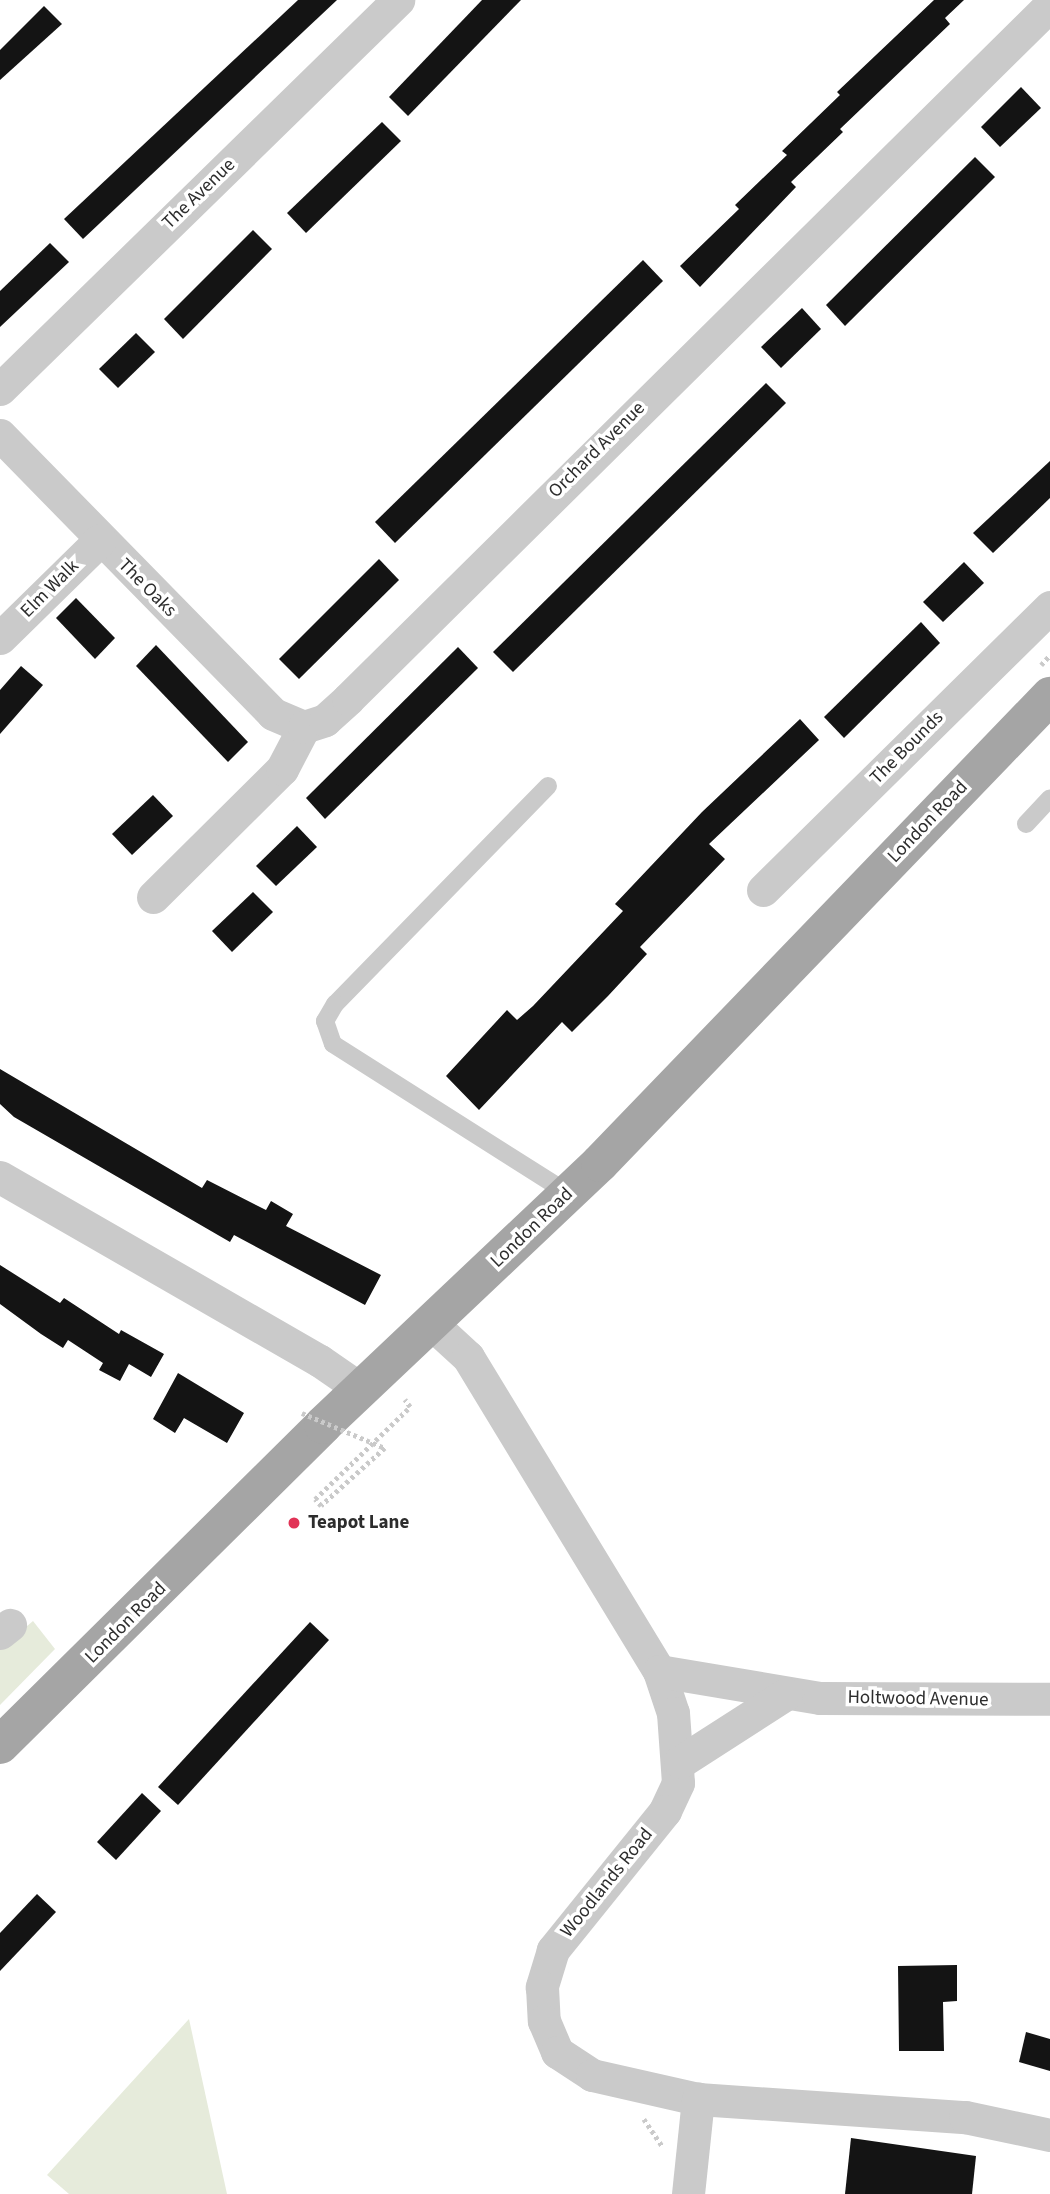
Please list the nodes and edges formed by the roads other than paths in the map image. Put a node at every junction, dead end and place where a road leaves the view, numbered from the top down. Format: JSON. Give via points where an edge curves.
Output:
{"nodes":[{"id":1,"x":398,"y":0,"type":"edge"},
{"id":2,"x":1050,"y":5,"type":"edge"},
{"id":3,"x":0,"y":389,"type":"edge"},
{"id":4,"x":0,"y":435,"type":"edge"},
{"id":5,"x":100,"y":540,"type":"junction"},
{"id":6,"x":1050,"y":607,"type":"edge"},
{"id":7,"x":0,"y":638,"type":"edge"},
{"id":8,"x":1050,"y":696,"type":"edge"},
{"id":9,"x":304,"y":727,"type":"junction"},
{"id":10,"x":548,"y":786,"type":"dead end"},
{"id":11,"x":1050,"y":798,"type":"edge"},
{"id":12,"x":1026,"y":824,"type":"dead end"},
{"id":13,"x":763,"y":890,"type":"dead end"},
{"id":14,"x":153,"y":897,"type":"dead end"},
{"id":15,"x":0,"y":1177,"type":"edge"},
{"id":16,"x":568,"y":1193,"type":"junction"},
{"id":17,"x":432,"y":1324,"type":"junction"},
{"id":18,"x":362,"y":1390,"type":"junction"},
{"id":19,"x":659,"y":1671,"type":"junction"},
{"id":20,"x":786,"y":1694,"type":"junction"},
{"id":21,"x":1050,"y":1699,"type":"edge"},
{"id":22,"x":0,"y":1745,"type":"edge"},
{"id":23,"x":680,"y":1762,"type":"junction"},
{"id":24,"x":698,"y":2099,"type":"junction"},
{"id":25,"x":1050,"y":2135,"type":"edge"},
{"id":26,"x":688,"y":2194,"type":"edge"}],
"edges":[{"from":1,"to":3,"type":"street","name":"The Avenue"},
{"from":2,"to":9,"type":"street","name":"Orchard Avenue","via":[[348,699],[325,720]]},
{"from":4,"to":5,"type":"street","name":"The Oaks"},
{"from":5,"to":7,"type":"street","name":"Elm Walk"},
{"from":5,"to":9,"type":"street","name":"The Oaks","via":[[273,714]]},
{"from":6,"to":13,"type":"street","name":"The Bounds"},
{"from":8,"to":16,"type":"main road","name":"London Road"},
{"from":9,"to":14,"type":"street","via":[[282,769]]},
{"from":10,"to":16,"type":"lane","via":[[335,1004],[325,1021],[333,1044]]},
{"from":11,"to":12,"type":"lane"},
{"from":15,"to":18,"type":"street","via":[[320,1361]]},
{"from":16,"to":17,"type":"main road","name":"London Road"},
{"from":17,"to":18,"type":"main road","name":"London Road"},
{"from":17,"to":19,"type":"street","name":"Woodlands Road","via":[[468,1357]]},
{"from":18,"to":22,"type":"main road","name":"London Road"},
{"from":19,"to":20,"type":"street","name":"Holtwood Avenue"},
{"from":19,"to":23,"type":"street","name":"Woodlands Road","via":[[673,1713]]},
{"from":20,"to":21,"type":"street","name":"Holtwood Avenue","via":[[964,1702]]},
{"from":20,"to":23,"type":"street"},
{"from":23,"to":24,"type":"street","name":"Woodlands Road","via":[[678,1783],[665,1811],[553,1950],[542,1987],[544,2021],[557,2052],[592,2075]]},
{"from":24,"to":25,"type":"street","name":"Woodlands Road","via":[[965,2116]]},
{"from":24,"to":26,"type":"street"}]}
